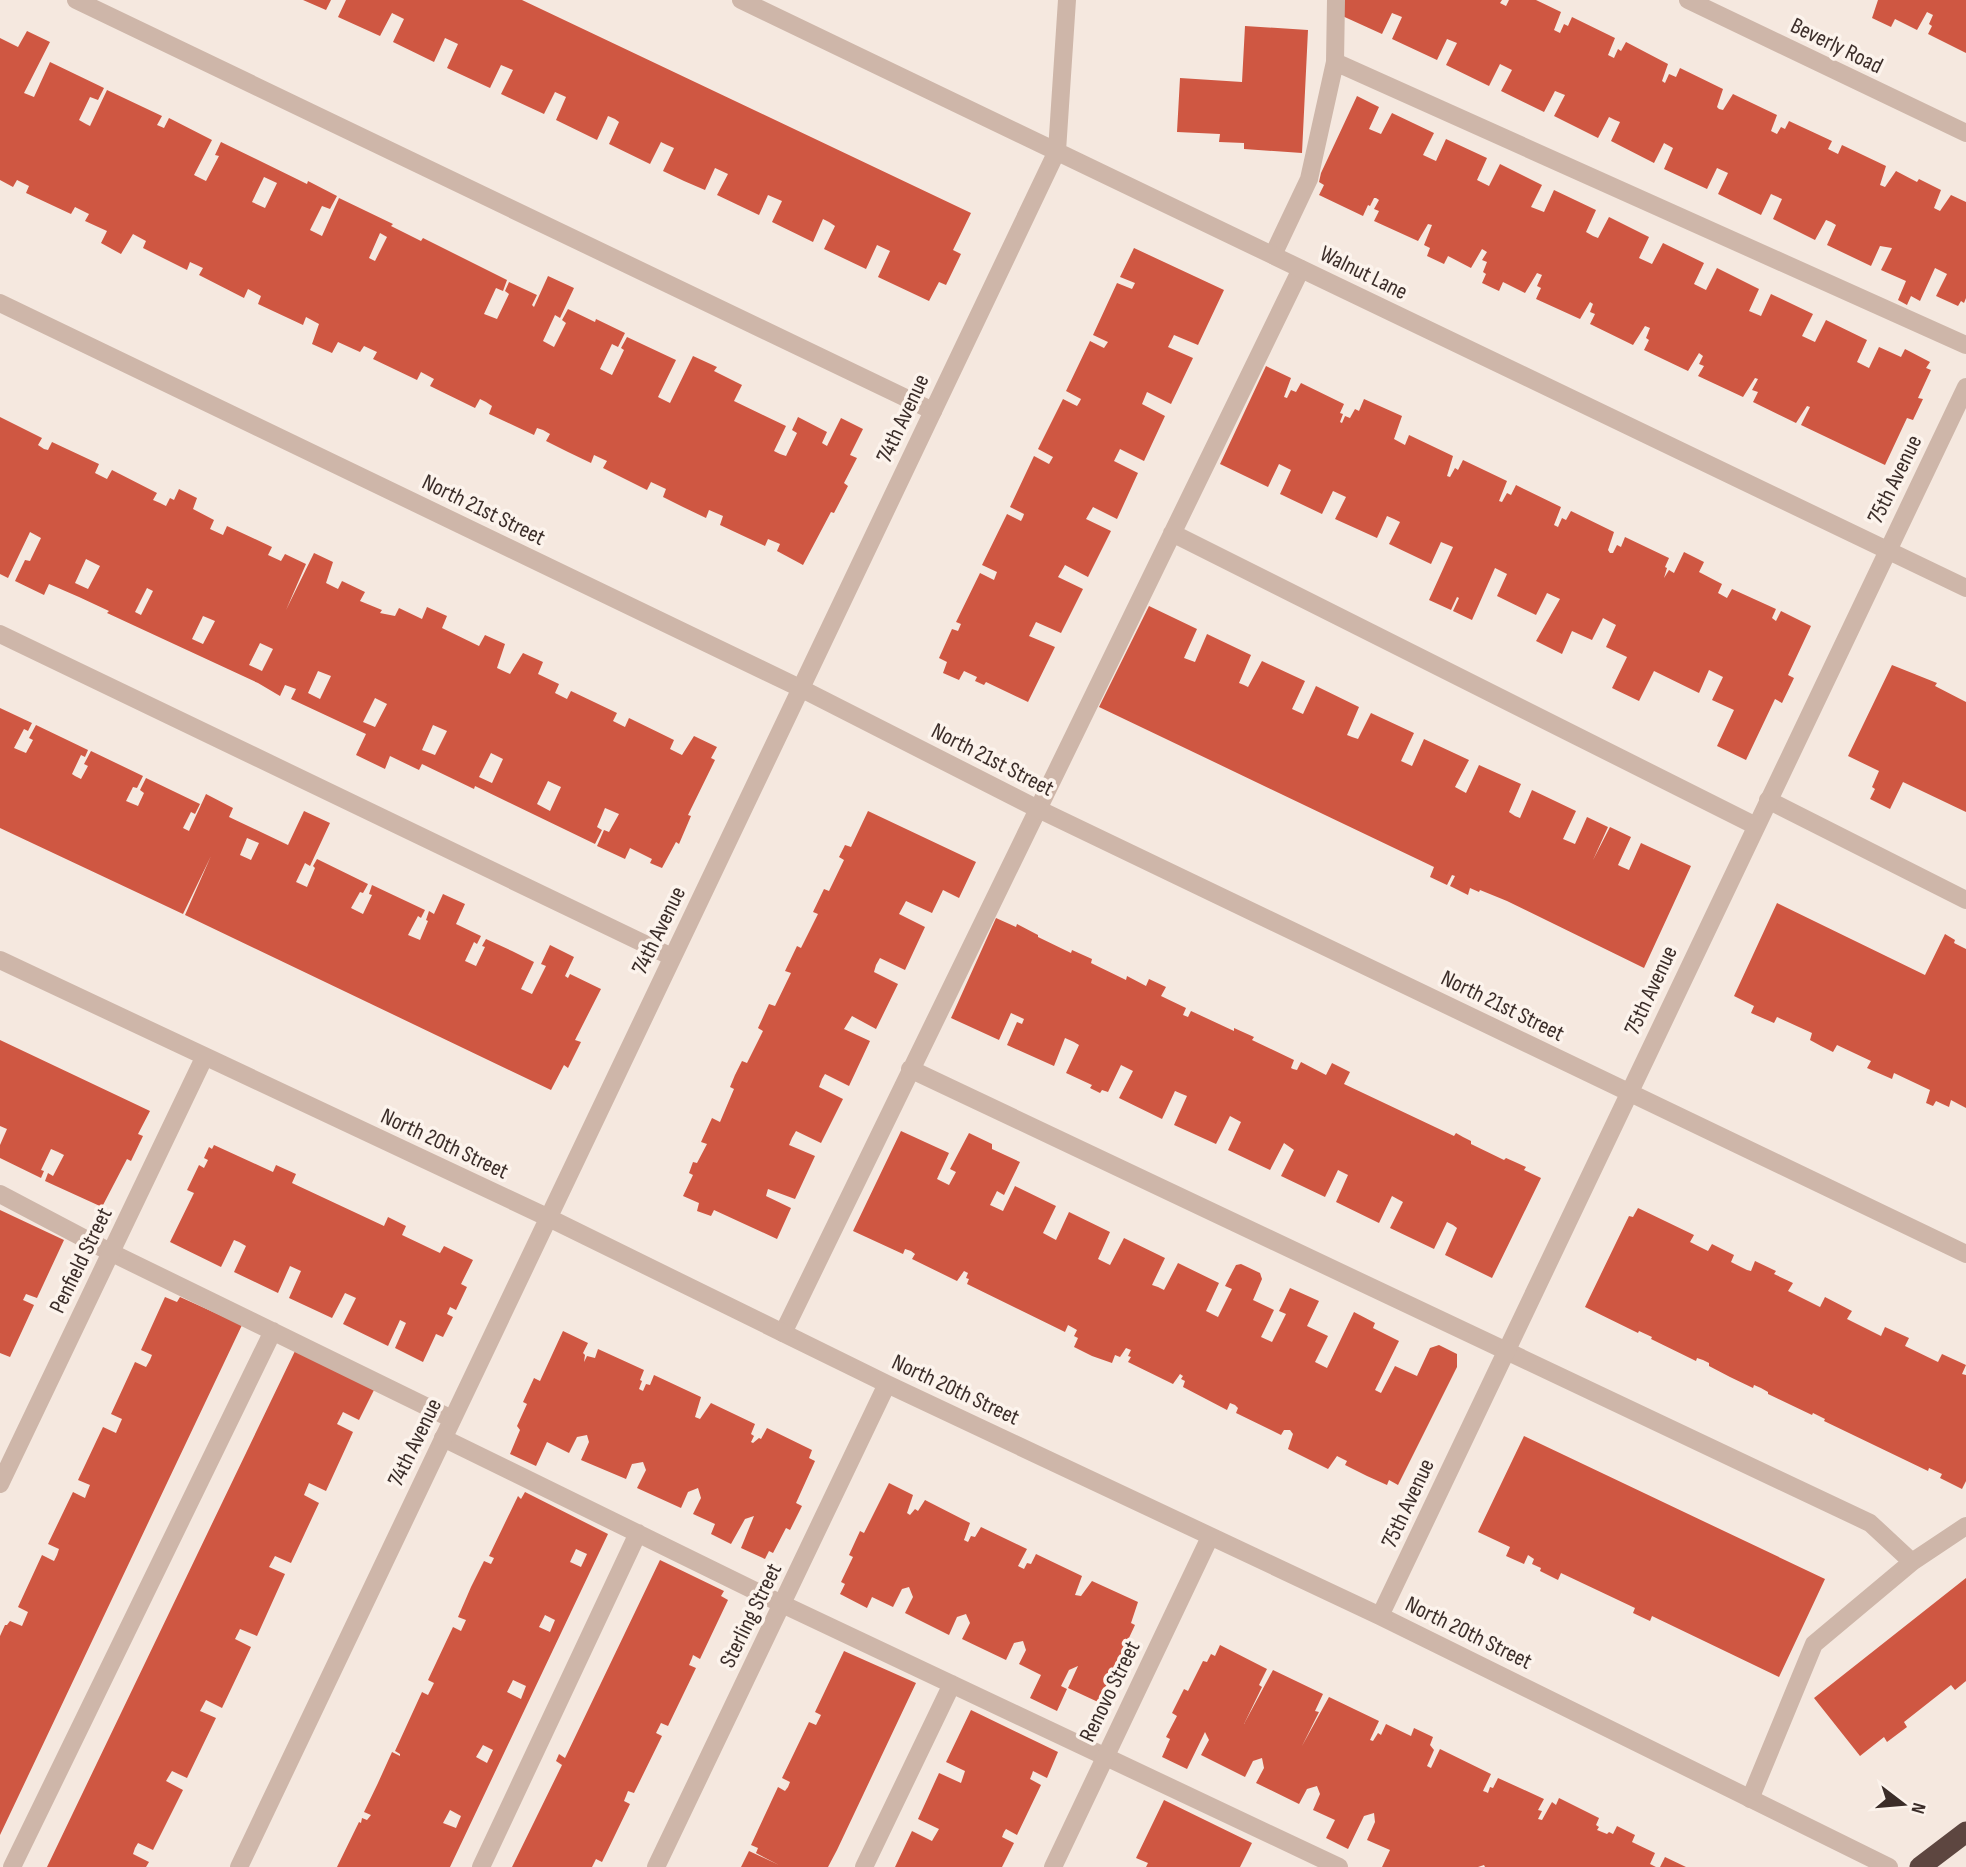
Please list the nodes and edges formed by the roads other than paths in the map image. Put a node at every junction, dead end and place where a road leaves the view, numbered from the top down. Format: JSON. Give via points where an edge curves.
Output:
{"nodes":[{"id":1,"x":76,"y":0,"type":"edge"},
{"id":2,"x":741,"y":0,"type":"edge"},
{"id":3,"x":1067,"y":0,"type":"edge"},
{"id":4,"x":1336,"y":0,"type":"edge"},
{"id":5,"x":1688,"y":0,"type":"edge"},
{"id":6,"x":1335,"y":62,"type":"junction"},
{"id":7,"x":1966,"y":133,"type":"edge"},
{"id":8,"x":1057,"y":151,"type":"junction"},
{"id":9,"x":1273,"y":256,"type":"junction"},
{"id":10,"x":1301,"y":269,"type":"junction"},
{"id":11,"x":0,"y":303,"type":"edge"},
{"id":12,"x":1966,"y":345,"type":"edge"},
{"id":13,"x":1966,"y":387,"type":"edge"},
{"id":14,"x":933,"y":411,"type":"junction"},
{"id":15,"x":1171,"y":533,"type":"junction"},
{"id":16,"x":1887,"y":551,"type":"junction"},
{"id":17,"x":1966,"y":588,"type":"edge"},
{"id":18,"x":0,"y":634,"type":"edge"},
{"id":19,"x":802,"y":689,"type":"junction"},
{"id":20,"x":1768,"y":800,"type":"junction"},
{"id":21,"x":1036,"y":808,"type":"junction"},
{"id":22,"x":1756,"y":826,"type":"junction"},
{"id":23,"x":1966,"y":901,"type":"edge"},
{"id":24,"x":672,"y":957,"type":"junction"},
{"id":25,"x":0,"y":960,"type":"edge"},
{"id":26,"x":204,"y":1058,"type":"junction"},
{"id":27,"x":910,"y":1069,"type":"junction"},
{"id":28,"x":1629,"y":1092,"type":"junction"},
{"id":29,"x":0,"y":1194,"type":"edge"},
{"id":30,"x":549,"y":1218,"type":"junction"},
{"id":31,"x":110,"y":1252,"type":"junction"},
{"id":32,"x":1966,"y":1254,"type":"edge"},
{"id":33,"x":273,"y":1331,"type":"junction"},
{"id":34,"x":783,"y":1332,"type":"junction"},
{"id":35,"x":1506,"y":1352,"type":"junction"},
{"id":36,"x":887,"y":1384,"type":"junction"},
{"id":37,"x":452,"y":1419,"type":"junction"},
{"id":38,"x":443,"y":1438,"type":"junction"},
{"id":39,"x":0,"y":1483,"type":"edge"},
{"id":40,"x":1966,"y":1526,"type":"edge"},
{"id":41,"x":638,"y":1533,"type":"junction"},
{"id":42,"x":1210,"y":1537,"type":"junction"},
{"id":43,"x":1912,"y":1562,"type":"junction"},
{"id":44,"x":782,"y":1604,"type":"junction"},
{"id":45,"x":1380,"y":1616,"type":"junction"},
{"id":46,"x":952,"y":1684,"type":"junction"},
{"id":47,"x":1105,"y":1756,"type":"junction"},
{"id":48,"x":1750,"y":1799,"type":"junction"},
{"id":49,"x":1966,"y":1832,"type":"edge"},
{"id":50,"x":12,"y":1867,"type":"edge"},
{"id":51,"x":239,"y":1867,"type":"edge"},
{"id":52,"x":481,"y":1867,"type":"edge"},
{"id":53,"x":656,"y":1867,"type":"edge"},
{"id":54,"x":864,"y":1867,"type":"edge"},
{"id":55,"x":1053,"y":1867,"type":"edge"},
{"id":56,"x":1339,"y":1867,"type":"edge"},
{"id":57,"x":1889,"y":1867,"type":"edge"},
{"id":58,"x":1920,"y":1867,"type":"edge"}],
"edges":[{"from":1,"to":14,"type":"street"},
{"from":2,"to":8,"type":"street","name":"Walnut Lane"},
{"from":3,"to":8,"type":"street","name":"74th Avenue"},
{"from":4,"to":6,"type":"street"},
{"from":5,"to":7,"type":"street","name":"Beverly Road"},
{"from":6,"to":9,"type":"street","via":[[1309,179]]},
{"from":6,"to":12,"type":"street"},
{"from":8,"to":9,"type":"street","name":"Walnut Lane"},
{"from":8,"to":14,"type":"street","name":"74th Avenue"},
{"from":9,"to":10,"type":"street","name":"Walnut Lane"},
{"from":10,"to":15,"type":"street"},
{"from":10,"to":16,"type":"street","name":"Walnut Lane"},
{"from":11,"to":19,"type":"street","name":"North 21st Street"},
{"from":13,"to":16,"type":"street","name":"75th Avenue"},
{"from":14,"to":19,"type":"street","name":"74th Avenue"},
{"from":15,"to":21,"type":"street"},
{"from":15,"to":22,"type":"street"},
{"from":16,"to":17,"type":"street","name":"Walnut Lane"},
{"from":16,"to":20,"type":"street","name":"75th Avenue"},
{"from":18,"to":24,"type":"street"},
{"from":19,"to":21,"type":"street","name":"North 21st Street"},
{"from":19,"to":24,"type":"street","name":"74th Avenue"},
{"from":20,"to":22,"type":"street","name":"75th Avenue"},
{"from":20,"to":23,"type":"street"},
{"from":21,"to":27,"type":"street"},
{"from":21,"to":28,"type":"street","name":"North 21st Street"},
{"from":22,"to":28,"type":"street","name":"75th Avenue"},
{"from":24,"to":30,"type":"street","name":"74th Avenue"},
{"from":25,"to":26,"type":"street","name":"North 20th Street"},
{"from":26,"to":30,"type":"street","name":"North 20th Street"},
{"from":26,"to":31,"type":"street","name":"Penfield Street"},
{"from":27,"to":34,"type":"street"},
{"from":27,"to":35,"type":"street"},
{"from":28,"to":32,"type":"street","name":"North 21st Street"},
{"from":28,"to":35,"type":"street","name":"75th Avenue"},
{"from":29,"to":31,"type":"street"},
{"from":30,"to":34,"type":"street","name":"North 20th Street"},
{"from":30,"to":37,"type":"street","name":"74th Avenue"},
{"from":31,"to":33,"type":"street"},
{"from":31,"to":39,"type":"street","name":"Penfield Street"},
{"from":33,"to":37,"type":"street"},
{"from":33,"to":50,"type":"street"},
{"from":34,"to":36,"type":"street","name":"North 20th Street"},
{"from":35,"to":43,"type":"street","via":[[1870,1523]]},
{"from":35,"to":45,"type":"street","name":"75th Avenue"},
{"from":36,"to":42,"type":"street","name":"North 20th Street"},
{"from":36,"to":44,"type":"street","name":"Sterling Street"},
{"from":37,"to":38,"type":"street","name":"74th Avenue"},
{"from":38,"to":41,"type":"street"},
{"from":38,"to":51,"type":"street","name":"74th Avenue"},
{"from":40,"to":43,"type":"street"},
{"from":41,"to":44,"type":"street"},
{"from":41,"to":52,"type":"street"},
{"from":42,"to":45,"type":"street","name":"North 20th Street"},
{"from":42,"to":47,"type":"street","name":"Renovo Street"},
{"from":43,"to":48,"type":"street","via":[[1814,1644]]},
{"from":44,"to":46,"type":"street"},
{"from":44,"to":53,"type":"street","name":"Sterling Street"},
{"from":45,"to":48,"type":"street","name":"North 20th Street"},
{"from":46,"to":47,"type":"street"},
{"from":46,"to":54,"type":"street"},
{"from":47,"to":55,"type":"street","name":"Renovo Street"},
{"from":47,"to":56,"type":"street"},
{"from":48,"to":57,"type":"street","name":"North 20th Street"},
{"from":49,"to":58,"type":"highway"}]}
